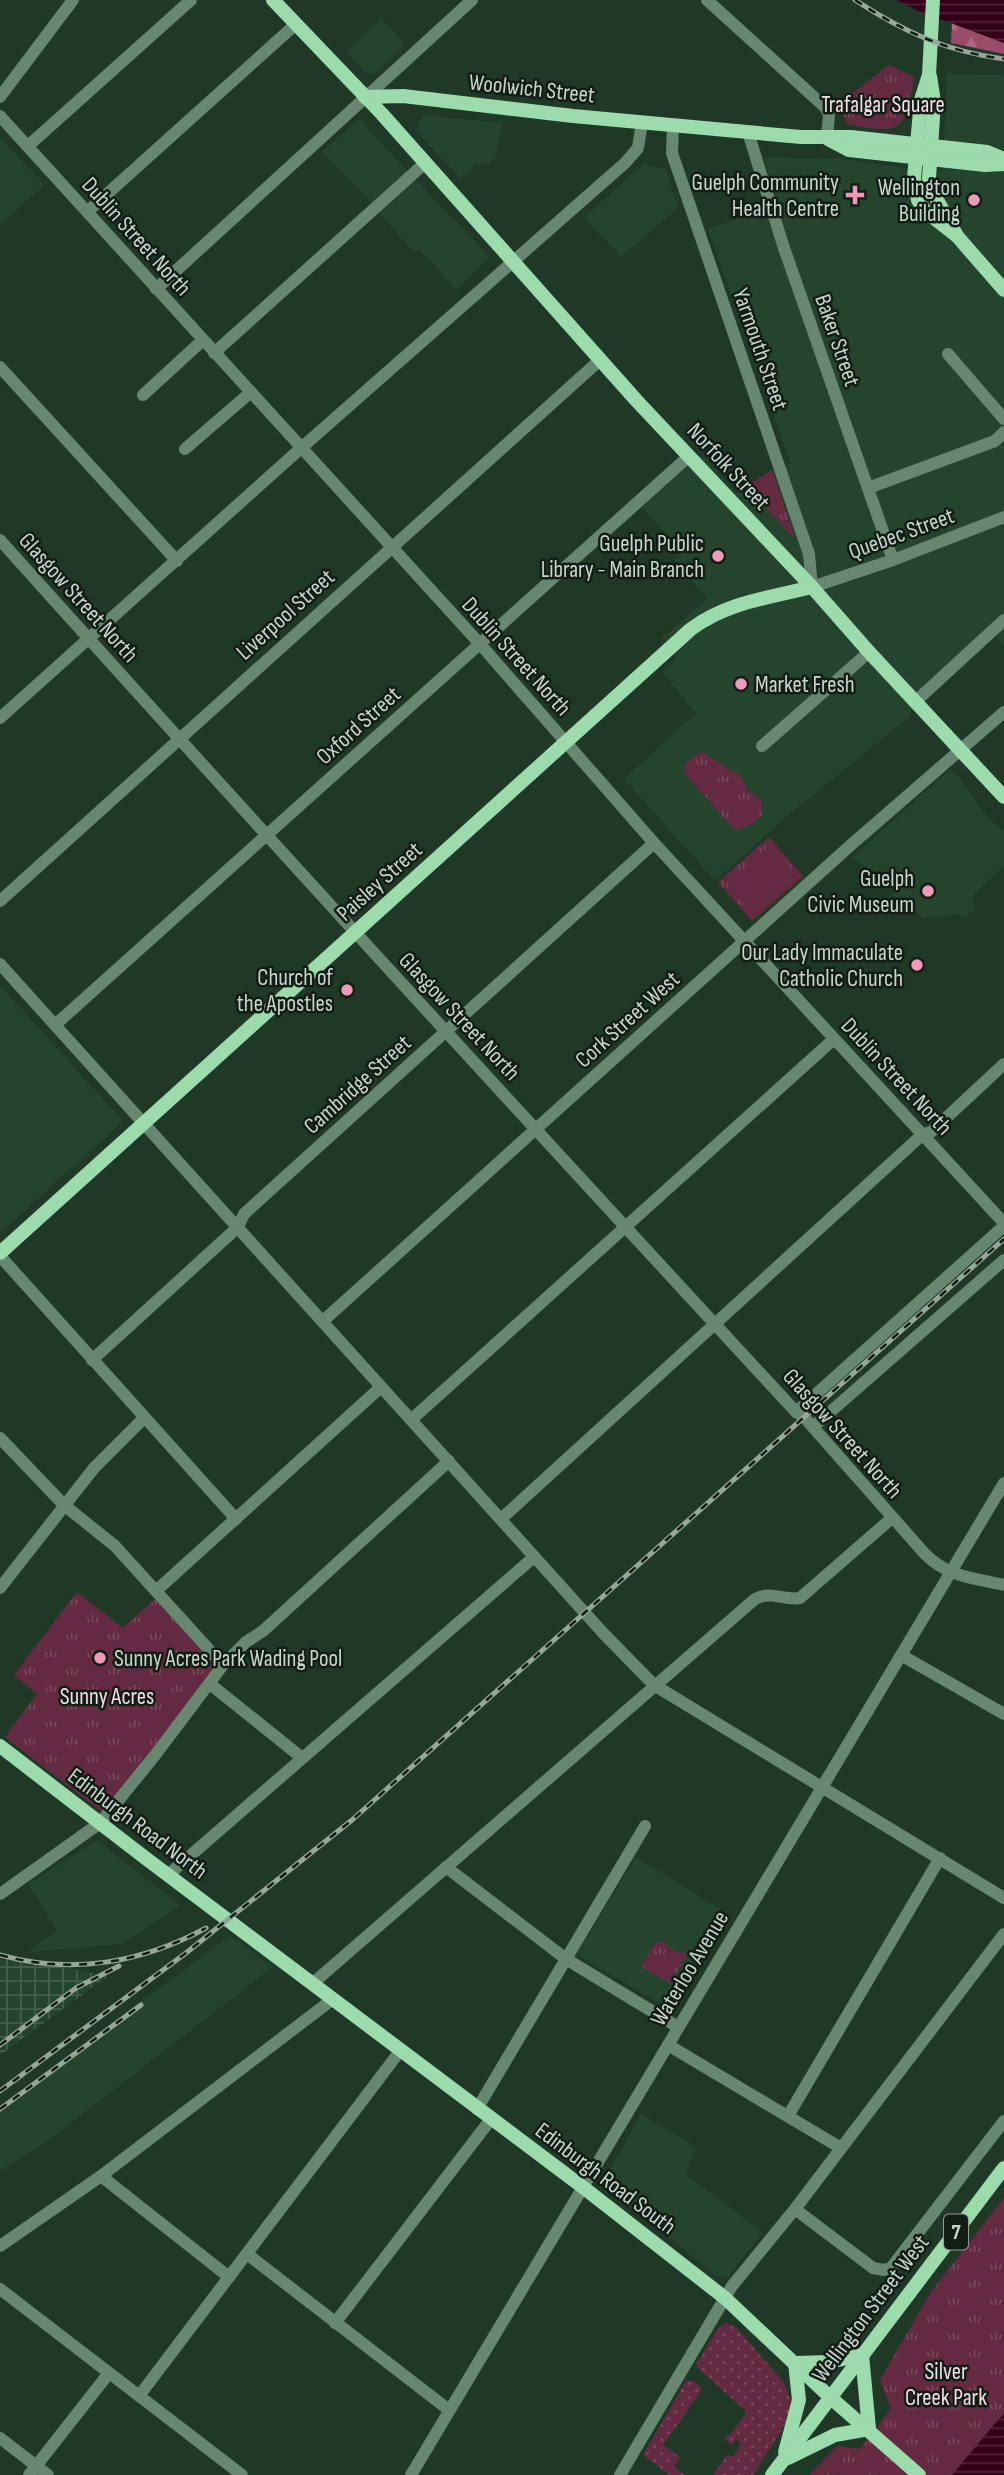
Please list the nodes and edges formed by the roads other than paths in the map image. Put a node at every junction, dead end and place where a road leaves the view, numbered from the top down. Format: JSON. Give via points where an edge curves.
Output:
{"nodes":[{"id":1,"x":73,"y":0,"type":"edge"},
{"id":2,"x":191,"y":0,"type":"edge"},
{"id":3,"x":273,"y":0,"type":"edge"},
{"id":4,"x":472,"y":0,"type":"edge"},
{"id":5,"x":707,"y":0,"type":"edge"},
{"id":6,"x":933,"y":0,"type":"edge"},
{"id":7,"x":296,"y":24,"type":"junction"},
{"id":8,"x":0,"y":97,"type":"edge"},
{"id":9,"x":365,"y":97,"type":"junction"},
{"id":10,"x":0,"y":116,"type":"edge"},
{"id":11,"x":642,"y":122,"type":"junction"},
{"id":12,"x":673,"y":125,"type":"junction"},
{"id":13,"x":747,"y":132,"type":"junction"},
{"id":14,"x":827,"y":138,"type":"junction"},
{"id":15,"x":28,"y":146,"type":"junction"},
{"id":16,"x":924,"y":151,"type":"junction"},
{"id":17,"x":1004,"y":162,"type":"edge"},
{"id":18,"x":424,"y":164,"type":"junction"},
{"id":19,"x":88,"y":212,"type":"junction"},
{"id":20,"x":514,"y":261,"type":"junction"},
{"id":21,"x":156,"y":289,"type":"junction"},
{"id":22,"x":1004,"y":290,"type":"edge"},
{"id":23,"x":203,"y":340,"type":"junction"},
{"id":24,"x":214,"y":353,"type":"junction"},
{"id":25,"x":948,"y":354,"type":"dead end"},
{"id":26,"x":600,"y":360,"type":"junction"},
{"id":27,"x":0,"y":367,"type":"edge"},
{"id":28,"x":251,"y":392,"type":"junction"},
{"id":29,"x":142,"y":395,"type":"dead end"},
{"id":30,"x":1004,"y":419,"type":"edge"},
{"id":31,"x":1004,"y":432,"type":"edge"},
{"id":32,"x":185,"y":449,"type":"dead end"},
{"id":33,"x":300,"y":449,"type":"junction"},
{"id":34,"x":688,"y":457,"type":"junction"},
{"id":35,"x":867,"y":488,"type":"junction"},
{"id":36,"x":1004,"y":517,"type":"edge"},
{"id":37,"x":1,"y":544,"type":"edge"},
{"id":38,"x":390,"y":547,"type":"junction"},
{"id":39,"x":893,"y":560,"type":"junction"},
{"id":40,"x":177,"y":561,"type":"junction"},
{"id":41,"x":812,"y":587,"type":"junction"},
{"id":42,"x":1004,"y":620,"type":"edge"},
{"id":43,"x":90,"y":640,"type":"junction"},
{"id":44,"x":480,"y":644,"type":"junction"},
{"id":45,"x":869,"y":652,"type":"junction"},
{"id":46,"x":916,"y":701,"type":"junction"},
{"id":47,"x":1004,"y":712,"type":"edge"},
{"id":48,"x":0,"y":718,"type":"edge"},
{"id":49,"x":179,"y":739,"type":"junction"},
{"id":50,"x":566,"y":743,"type":"junction"},
{"id":51,"x":762,"y":746,"type":"dead end"},
{"id":52,"x":960,"y":749,"type":"junction"},
{"id":53,"x":1004,"y":797,"type":"edge"},
{"id":54,"x":267,"y":835,"type":"junction"},
{"id":55,"x":654,"y":843,"type":"junction"},
{"id":56,"x":0,"y":901,"type":"edge"},
{"id":57,"x":356,"y":933,"type":"junction"},
{"id":58,"x":745,"y":940,"type":"junction"},
{"id":59,"x":0,"y":964,"type":"edge"},
{"id":60,"x":55,"y":1025,"type":"junction"},
{"id":61,"x":447,"y":1031,"type":"junction"},
{"id":62,"x":834,"y":1039,"type":"junction"},
{"id":63,"x":1004,"y":1064,"type":"edge"},
{"id":64,"x":143,"y":1123,"type":"junction"},
{"id":65,"x":535,"y":1128,"type":"junction"},
{"id":66,"x":923,"y":1134,"type":"junction"},
{"id":67,"x":1004,"y":1224,"type":"edge"},
{"id":68,"x":238,"y":1227,"type":"junction"},
{"id":69,"x":626,"y":1227,"type":"junction"},
{"id":70,"x":0,"y":1255,"type":"edge"},
{"id":71,"x":1004,"y":1260,"type":"edge"},
{"id":72,"x":323,"y":1321,"type":"junction"},
{"id":73,"x":715,"y":1324,"type":"junction"},
{"id":74,"x":92,"y":1360,"type":"junction"},
{"id":75,"x":381,"y":1387,"type":"junction"},
{"id":76,"x":796,"y":1412,"type":"junction"},
{"id":77,"x":144,"y":1418,"type":"junction"},
{"id":78,"x":411,"y":1420,"type":"junction"},
{"id":79,"x":813,"y":1427,"type":"junction"},
{"id":80,"x":0,"y":1438,"type":"edge"},
{"id":81,"x":449,"y":1461,"type":"junction"},
{"id":82,"x":1004,"y":1483,"type":"edge"},
{"id":83,"x":64,"y":1505,"type":"junction"},
{"id":84,"x":892,"y":1518,"type":"junction"},
{"id":85,"x":236,"y":1519,"type":"junction"},
{"id":86,"x":501,"y":1519,"type":"junction"},
{"id":87,"x":534,"y":1557,"type":"junction"},
{"id":88,"x":950,"y":1573,"type":"junction"},
{"id":89,"x":1004,"y":1585,"type":"edge"},
{"id":90,"x":0,"y":1588,"type":"edge"},
{"id":91,"x":157,"y":1590,"type":"junction"},
{"id":92,"x":901,"y":1655,"type":"junction"},
{"id":93,"x":223,"y":1665,"type":"junction"},
{"id":94,"x":209,"y":1685,"type":"junction"},
{"id":95,"x":654,"y":1685,"type":"junction"},
{"id":96,"x":1004,"y":1714,"type":"edge"},
{"id":97,"x":0,"y":1746,"type":"edge"},
{"id":98,"x":301,"y":1757,"type":"junction"},
{"id":99,"x":823,"y":1787,"type":"junction"},
{"id":100,"x":100,"y":1823,"type":"junction"},
{"id":101,"x":645,"y":1826,"type":"dead end"},
{"id":102,"x":940,"y":1858,"type":"junction"},
{"id":103,"x":446,"y":1867,"type":"junction"},
{"id":104,"x":168,"y":1875,"type":"junction"},
{"id":105,"x":0,"y":1894,"type":"edge"},
{"id":106,"x":1004,"y":1898,"type":"edge"},
{"id":107,"x":1004,"y":1934,"type":"edge"},
{"id":108,"x":250,"y":1936,"type":"joint"},
{"id":109,"x":566,"y":1959,"type":"junction"},
{"id":110,"x":312,"y":1984,"type":"junction"},
{"id":111,"x":332,"y":1999,"type":"junction"},
{"id":112,"x":678,"y":2027,"type":"junction"},
{"id":113,"x":668,"y":2045,"type":"junction"},
{"id":114,"x":400,"y":2051,"type":"junction"},
{"id":115,"x":477,"y":2109,"type":"junction"},
{"id":116,"x":788,"y":2116,"type":"junction"},
{"id":117,"x":491,"y":2119,"type":"junction"},
{"id":118,"x":1004,"y":2121,"type":"edge"},
{"id":119,"x":841,"y":2148,"type":"junction"},
{"id":120,"x":1004,"y":2168,"type":"edge"},
{"id":121,"x":101,"y":2176,"type":"junction"},
{"id":122,"x":583,"y":2188,"type":"junction"},
{"id":123,"x":795,"y":2210,"type":"junction"},
{"id":124,"x":0,"y":2246,"type":"edge"},
{"id":125,"x":247,"y":2254,"type":"junction"},
{"id":126,"x":229,"y":2277,"type":"junction"},
{"id":127,"x":0,"y":2289,"type":"edge"},
{"id":128,"x":725,"y":2298,"type":"junction"},
{"id":129,"x":335,"y":2323,"type":"junction"},
{"id":130,"x":862,"y":2355,"type":"junction"},
{"id":131,"x":795,"y":2363,"type":"junction"},
{"id":132,"x":109,"y":2373,"type":"junction"},
{"id":133,"x":139,"y":2396,"type":"junction"},
{"id":134,"x":831,"y":2398,"type":"junction"},
{"id":135,"x":449,"y":2410,"type":"junction"},
{"id":136,"x":869,"y":2429,"type":"junction"},
{"id":137,"x":0,"y":2438,"type":"edge"},
{"id":138,"x":783,"y":2460,"type":"junction"},
{"id":139,"x":32,"y":2470,"type":"edge"},
{"id":140,"x":48,"y":2475,"type":"edge"},
{"id":141,"x":243,"y":2475,"type":"edge"},
{"id":142,"x":411,"y":2475,"type":"edge"},
{"id":143,"x":620,"y":2475,"type":"edge"},
{"id":144,"x":772,"y":2475,"type":"edge"},
{"id":145,"x":919,"y":2475,"type":"edge"}],
"edges":[{"from":1,"to":8,"type":"street"},
{"from":2,"to":15,"type":"street"},
{"from":3,"to":7,"type":"main road"},
{"from":4,"to":9,"type":"street"},
{"from":5,"to":14,"type":"street","via":[[826,108]]},
{"from":6,"to":16,"type":"main road","via":[[929,75],[921,100]]},
{"from":7,"to":9,"type":"main road"},
{"from":7,"to":19,"type":"street"},
{"from":9,"to":11,"type":"main road","name":"Woolwich Street","via":[[403,96]]},
{"from":9,"to":18,"type":"main road","name":"Norfolk Street"},
{"from":9,"to":21,"type":"street"},
{"from":10,"to":15,"type":"street","name":"Dublin Street North"},
{"from":11,"to":12,"type":"main road","name":"Woolwich Street"},
{"from":11,"to":20,"type":"street","via":[[634,154]]},
{"from":12,"to":13,"type":"main road","name":"Woolwich Street"},
{"from":12,"to":41,"type":"street","name":"Yarmouth Street","via":[[672,153],[809,554]]},
{"from":13,"to":14,"type":"main road","name":"Woolwich Street"},
{"from":13,"to":35,"type":"street","name":"Baker Street"},
{"from":14,"to":16,"type":"main road","name":"Woolwich Street","via":[[851,136]]},
{"from":15,"to":19,"type":"street","name":"Dublin Street North"},
{"from":16,"to":17,"type":"main road","name":"Woolwich Street","via":[[987,152]]},
{"from":16,"to":22,"type":"main road","via":[[914,178],[918,200]]},
{"from":18,"to":20,"type":"main road","name":"Norfolk Street"},
{"from":18,"to":24,"type":"street"},
{"from":19,"to":21,"type":"street","name":"Dublin Street North"},
{"from":20,"to":26,"type":"main road","name":"Norfolk Street"},
{"from":20,"to":33,"type":"street"},
{"from":21,"to":23,"type":"street","name":"Dublin Street North"},
{"from":23,"to":24,"type":"street","name":"Dublin Street North"},
{"from":23,"to":29,"type":"street"},
{"from":24,"to":28,"type":"street","name":"Dublin Street North"},
{"from":25,"to":30,"type":"street"},
{"from":26,"to":34,"type":"main road","name":"Norfolk Street"},
{"from":26,"to":38,"type":"street","name":"Liverpool Street"},
{"from":27,"to":40,"type":"street"},
{"from":28,"to":32,"type":"street"},
{"from":28,"to":33,"type":"street","name":"Dublin Street North"},
{"from":31,"to":35,"type":"street","via":[[995,441]]},
{"from":33,"to":38,"type":"street","name":"Dublin Street North"},
{"from":33,"to":40,"type":"street"},
{"from":34,"to":41,"type":"main road","name":"Norfolk Street"},
{"from":34,"to":44,"type":"street","name":"Oxford Street"},
{"from":35,"to":39,"type":"street","name":"Baker Street"},
{"from":36,"to":39,"type":"street","name":"Quebec Street"},
{"from":37,"to":43,"type":"street","name":"Glasgow Street North"},
{"from":38,"to":44,"type":"street","name":"Dublin Street North"},
{"from":38,"to":49,"type":"street","name":"Liverpool Street"},
{"from":39,"to":41,"type":"street","name":"Quebec Street"},
{"from":40,"to":43,"type":"street"},
{"from":41,"to":45,"type":"main road","name":"Norfolk Street"},
{"from":41,"to":50,"type":"main road","name":"Paisley Street","via":[[734,605],[710,616]]},
{"from":42,"to":46,"type":"street"},
{"from":43,"to":48,"type":"street"},
{"from":43,"to":49,"type":"street","name":"Glasgow Street North"},
{"from":44,"to":50,"type":"street","name":"Dublin Street North"},
{"from":44,"to":54,"type":"street","name":"Oxford Street"},
{"from":45,"to":46,"type":"main road","name":"Norfolk Street"},
{"from":45,"to":51,"type":"street"},
{"from":46,"to":52,"type":"main road","name":"Norfolk Street"},
{"from":47,"to":52,"type":"street","name":"Cork Street West"},
{"from":49,"to":54,"type":"street","name":"Glasgow Street North"},
{"from":49,"to":56,"type":"street","name":"Liverpool Street"},
{"from":50,"to":55,"type":"street","name":"Dublin Street North"},
{"from":50,"to":57,"type":"main road","name":"Paisley Street"},
{"from":52,"to":53,"type":"main road","name":"Norfolk Street"},
{"from":52,"to":58,"type":"street","name":"Cork Street West"},
{"from":54,"to":57,"type":"street","name":"Glasgow Street North"},
{"from":54,"to":60,"type":"street","name":"Oxford Street"},
{"from":55,"to":58,"type":"street","name":"Dublin Street North"},
{"from":55,"to":61,"type":"street","name":"Cambridge Street"},
{"from":57,"to":61,"type":"street","name":"Glasgow Street North"},
{"from":57,"to":64,"type":"main road","name":"Paisley Street"},
{"from":58,"to":62,"type":"street","name":"Dublin Street North"},
{"from":58,"to":65,"type":"street","name":"Cork Street West"},
{"from":59,"to":60,"type":"street"},
{"from":60,"to":64,"type":"street"},
{"from":61,"to":65,"type":"street","name":"Glasgow Street North"},
{"from":61,"to":68,"type":"street","name":"Cambridge Street","via":[[244,1214]]},
{"from":62,"to":66,"type":"street","name":"Dublin Street North"},
{"from":62,"to":69,"type":"street"},
{"from":63,"to":66,"type":"street","via":[[931,1132]]},
{"from":64,"to":68,"type":"street"},
{"from":64,"to":70,"type":"main road","name":"Paisley Street"},
{"from":65,"to":69,"type":"street","name":"Glasgow Street North"},
{"from":65,"to":72,"type":"street","name":"Cork Street West"},
{"from":66,"to":67,"type":"street","name":"Dublin Street North"},
{"from":66,"to":73,"type":"street"},
{"from":67,"to":76,"type":"street"},
{"from":68,"to":72,"type":"street"},
{"from":68,"to":74,"type":"street","name":"Cambridge Street"},
{"from":69,"to":73,"type":"street","name":"Glasgow Street North"},
{"from":69,"to":78,"type":"street"},
{"from":70,"to":74,"type":"street"},
{"from":71,"to":79,"type":"street"},
{"from":72,"to":75,"type":"street"},
{"from":73,"to":76,"type":"street","name":"Glasgow Street North"},
{"from":73,"to":86,"type":"street"},
{"from":74,"to":77,"type":"street"},
{"from":75,"to":78,"type":"street"},
{"from":75,"to":85,"type":"street"},
{"from":76,"to":79,"type":"street","name":"Glasgow Street North"},
{"from":77,"to":83,"type":"street"},
{"from":77,"to":85,"type":"street"},
{"from":78,"to":81,"type":"street"},
{"from":79,"to":84,"type":"street","name":"Glasgow Street North"},
{"from":80,"to":83,"type":"street"},
{"from":81,"to":86,"type":"street"},
{"from":81,"to":93,"type":"street"},
{"from":82,"to":88,"type":"street","name":"Waterloo Avenue"},
{"from":83,"to":90,"type":"street"},
{"from":83,"to":91,"type":"street","via":[[115,1546]]},
{"from":84,"to":88,"type":"street","name":"Glasgow Street North"},
{"from":84,"to":95,"type":"street","via":[[806,1594],[793,1599],[772,1594],[755,1599]]},
{"from":85,"to":91,"type":"street"},
{"from":86,"to":87,"type":"street"},
{"from":87,"to":95,"type":"street"},
{"from":87,"to":98,"type":"street"},
{"from":88,"to":89,"type":"street"},
{"from":88,"to":92,"type":"street","name":"Waterloo Avenue"},
{"from":91,"to":93,"type":"street"},
{"from":92,"to":96,"type":"street"},
{"from":92,"to":99,"type":"street","name":"Waterloo Avenue"},
{"from":93,"to":94,"type":"street"},
{"from":94,"to":98,"type":"street"},
{"from":94,"to":100,"type":"street"},
{"from":95,"to":99,"type":"street"},
{"from":95,"to":103,"type":"street"},
{"from":97,"to":100,"type":"main road","name":"Edinburgh Road North"},
{"from":98,"to":104,"type":"street"},
{"from":99,"to":102,"type":"street"},
{"from":99,"to":112,"type":"street","name":"Waterloo Avenue"},
{"from":100,"to":104,"type":"main road","name":"Edinburgh Road North"},
{"from":100,"to":105,"type":"street"},
{"from":101,"to":109,"type":"street"},
{"from":102,"to":106,"type":"street"},
{"from":102,"to":116,"type":"street"},
{"from":103,"to":109,"type":"street"},
{"from":103,"to":110,"type":"street"},
{"from":104,"to":108,"type":"main road","name":"Edinburgh Road North"},
{"from":107,"to":119,"type":"street"},
{"from":108,"to":110,"type":"main road","name":"Edinburgh Road South"},
{"from":109,"to":112,"type":"street"},
{"from":109,"to":115,"type":"street"},
{"from":110,"to":111,"type":"main road","name":"Edinburgh Road South"},
{"from":111,"to":114,"type":"main road","name":"Edinburgh Road South"},
{"from":111,"to":121,"type":"street"},
{"from":112,"to":113,"type":"street","name":"Waterloo Avenue"},
{"from":113,"to":116,"type":"street"},
{"from":113,"to":122,"type":"street","name":"Waterloo Avenue"},
{"from":114,"to":115,"type":"main road","name":"Edinburgh Road South"},
{"from":114,"to":125,"type":"street"},
{"from":115,"to":117,"type":"main road","name":"Edinburgh Road South"},
{"from":116,"to":119,"type":"street"},
{"from":117,"to":122,"type":"main road","name":"Edinburgh Road South"},
{"from":117,"to":129,"type":"street"},
{"from":118,"to":123,"type":"street","via":[[891,2268],[873,2268]]},
{"from":119,"to":123,"type":"street"},
{"from":120,"to":130,"type":"main road","name":"Wellington Street West","number":"7"},
{"from":121,"to":124,"type":"street"},
{"from":121,"to":126,"type":"street"},
{"from":122,"to":128,"type":"main road","name":"Edinburgh Road South"},
{"from":122,"to":135,"type":"street","name":"Waterloo Avenue"},
{"from":123,"to":128,"type":"street"},
{"from":125,"to":126,"type":"street"},
{"from":125,"to":129,"type":"street"},
{"from":126,"to":133,"type":"street"},
{"from":127,"to":132,"type":"street"},
{"from":128,"to":131,"type":"main road","name":"Edinburgh Road South"},
{"from":128,"to":143,"type":"street"},
{"from":129,"to":135,"type":"street"},
{"from":130,"to":131,"type":"main road"},
{"from":130,"to":134,"type":"main road","name":"Wellington Street West","number":"7"},
{"from":130,"to":136,"type":"main road"},
{"from":131,"to":134,"type":"main road","name":"Edinburgh Road South"},
{"from":131,"to":138,"type":"main road","via":[[799,2400]]},
{"from":132,"to":133,"type":"street"},
{"from":132,"to":139,"type":"street"},
{"from":133,"to":141,"type":"street"},
{"from":134,"to":136,"type":"main road","name":"Edinburgh Road South"},
{"from":134,"to":138,"type":"main road","name":"Wellington Street West","number":"7"},
{"from":135,"to":142,"type":"street","name":"Waterloo Avenue"},
{"from":136,"to":138,"type":"main road","via":[[835,2435]]},
{"from":136,"to":145,"type":"main road","name":"Edinburgh Road South"},
{"from":137,"to":139,"type":"street"},
{"from":138,"to":144,"type":"main road","name":"Wellington Street West","number":"7"},
{"from":139,"to":140,"type":"street"}]}
